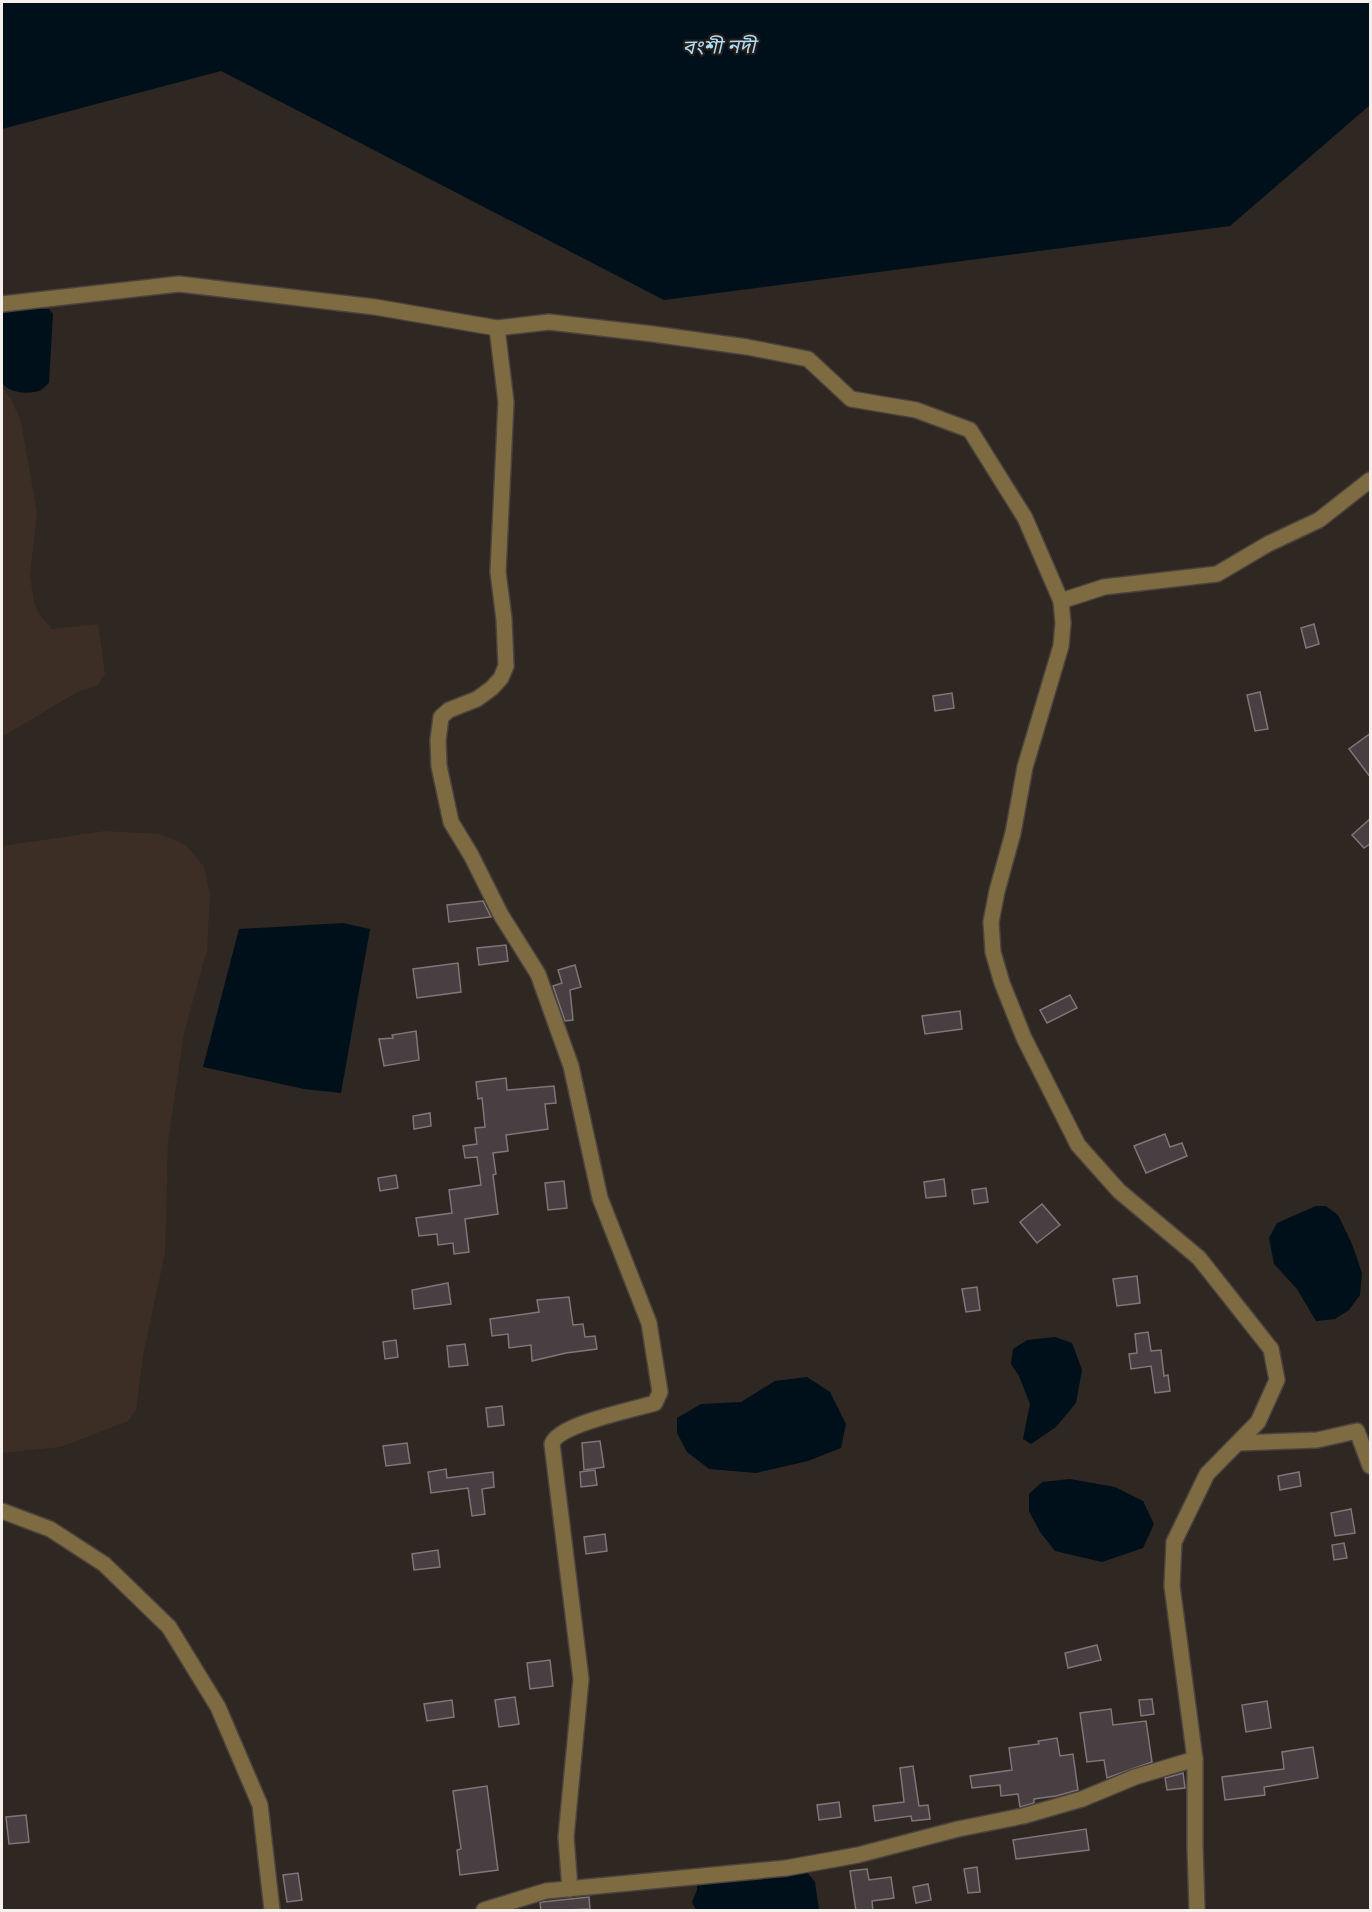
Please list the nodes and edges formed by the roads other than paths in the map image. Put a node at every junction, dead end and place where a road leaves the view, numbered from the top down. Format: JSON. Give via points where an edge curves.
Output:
{"nodes":[{"id":1,"x":2,"y":304,"type":"edge"},
{"id":2,"x":497,"y":328,"type":"junction"},
{"id":3,"x":1371,"y":480,"type":"edge"},
{"id":4,"x":1060,"y":601,"type":"junction"},
{"id":5,"x":1238,"y":1443,"type":"junction"},
{"id":6,"x":1371,"y":1466,"type":"edge"},
{"id":7,"x":2,"y":1511,"type":"edge"},
{"id":8,"x":1195,"y":1759,"type":"junction"},
{"id":9,"x":570,"y":1889,"type":"junction"},
{"id":10,"x":272,"y":1911,"type":"edge"},
{"id":11,"x":484,"y":1911,"type":"edge"},
{"id":12,"x":1197,"y":1911,"type":"edge"}],
"edges":[{"from":1,"to":2,"type":"street","via":[[179,285],[375,307]]},
{"from":2,"to":4,"type":"street","via":[[549,322],[747,347],[808,359],[851,399],[916,410],[970,430],[1025,518]]},
{"from":2,"to":9,"type":"street","via":[[506,402],[498,572],[506,666],[492,688],[441,717],[439,766],[451,822],[538,974],[571,1065],[600,1198],[649,1323],[660,1392],[654,1403],[569,1428],[554,1437],[552,1444],[581,1679],[566,1836]]},
{"from":3,"to":4,"type":"street","via":[[1318,520],[1217,574],[1104,587]]},
{"from":4,"to":5,"type":"street","via":[[1061,646],[1025,767],[1013,832],[996,891],[991,922],[993,952],[1024,1038],[1078,1145],[1119,1191],[1199,1258],[1271,1350],[1277,1380],[1258,1422]]},
{"from":5,"to":6,"type":"street","via":[[1317,1440],[1357,1431]]},
{"from":5,"to":8,"type":"street","via":[[1207,1474],[1174,1542],[1173,1586]]},
{"from":7,"to":10,"type":"street","via":[[50,1529],[104,1564],[169,1627],[218,1707],[260,1805]]},
{"from":8,"to":9,"type":"street","via":[[1135,1777],[1082,1799],[858,1855],[786,1868]]},
{"from":8,"to":12,"type":"street"},
{"from":9,"to":11,"type":"street","via":[[546,1891]]}]}
